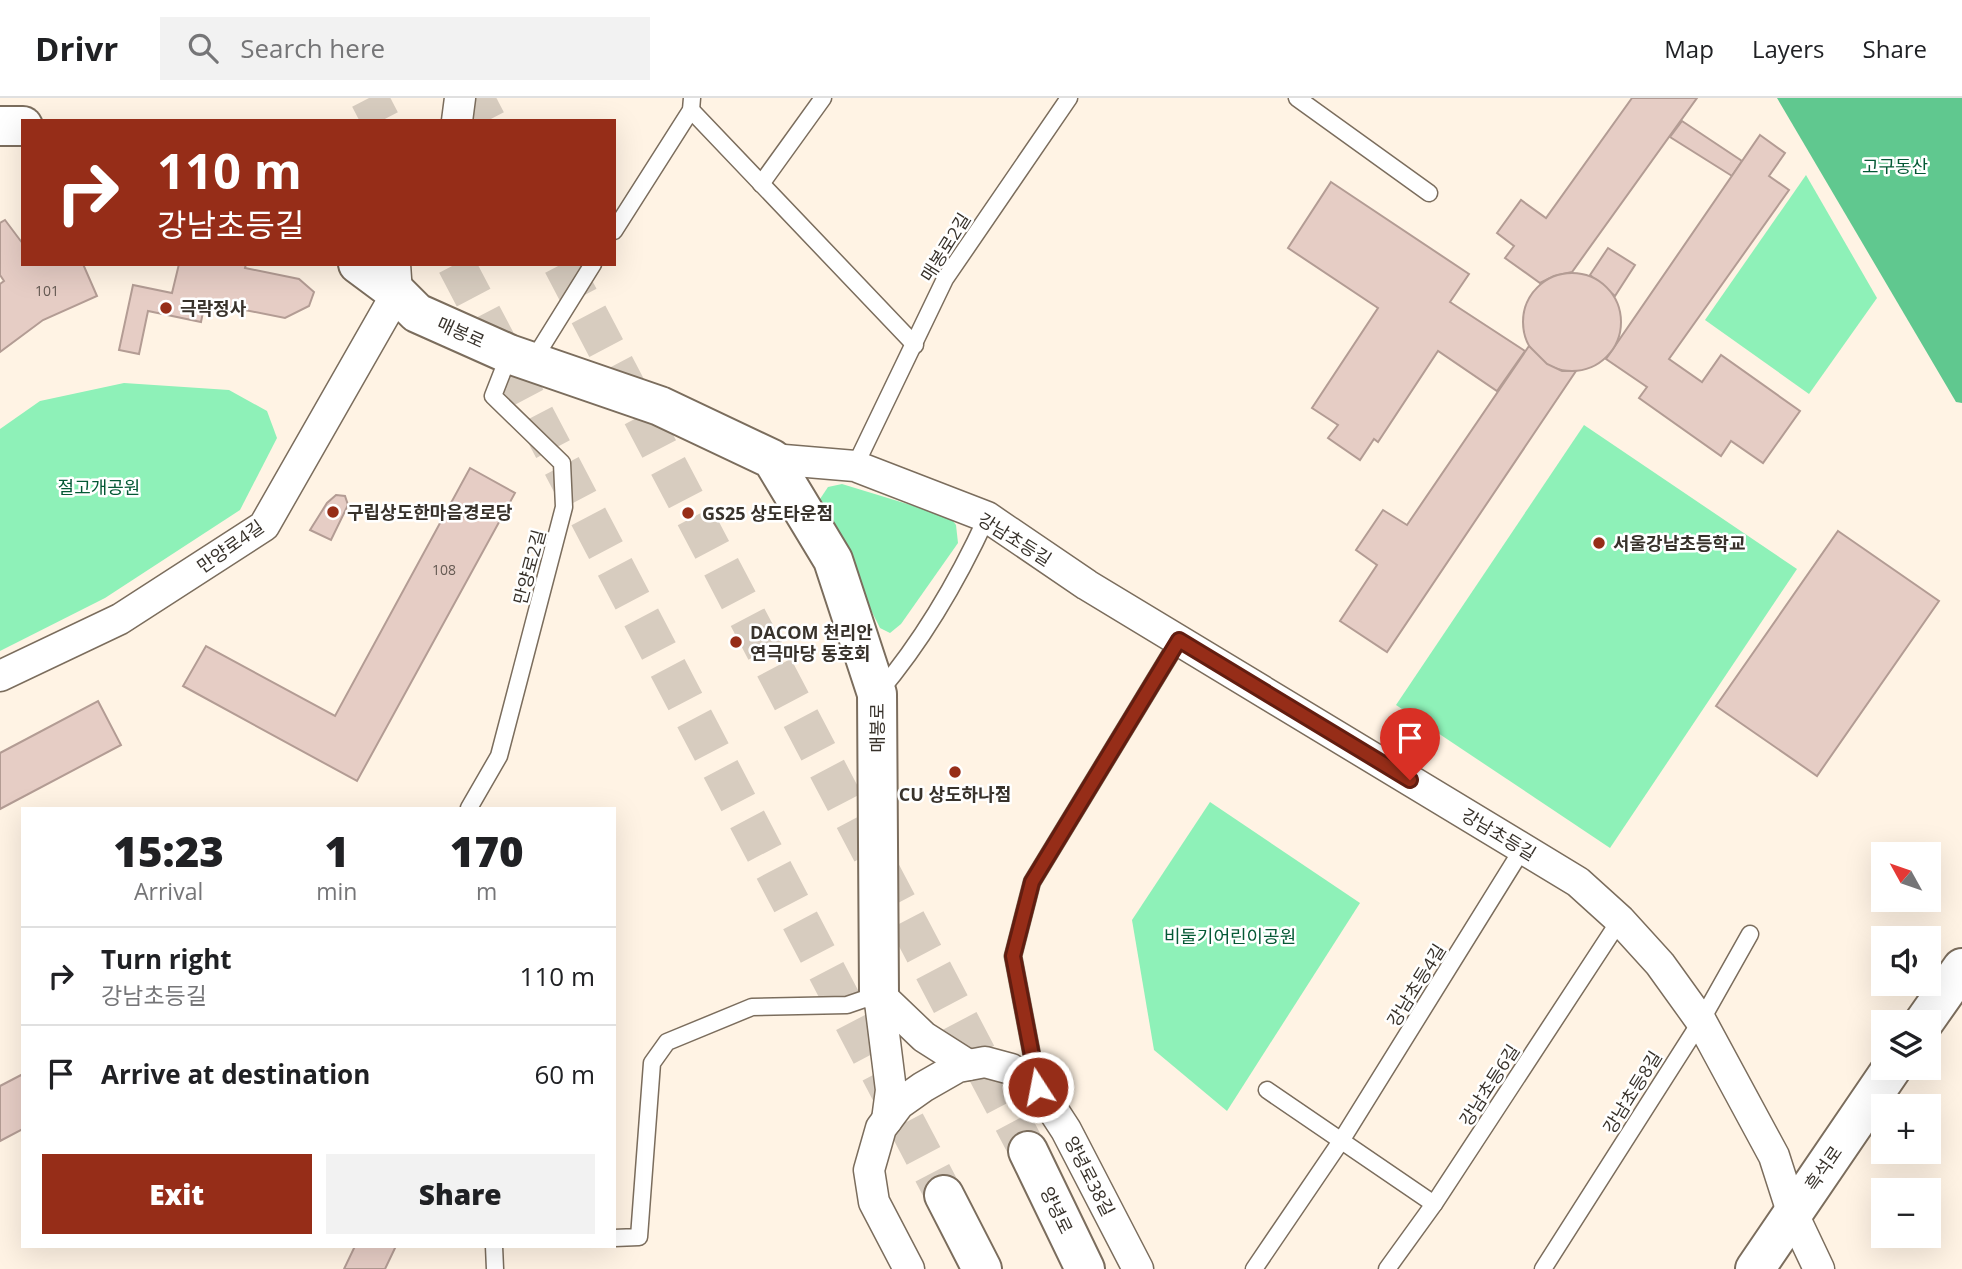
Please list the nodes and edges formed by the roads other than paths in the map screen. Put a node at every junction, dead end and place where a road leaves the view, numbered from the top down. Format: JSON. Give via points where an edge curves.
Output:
{"nodes":[{"id":1,"x":460,"y":98,"type":"edge"},
{"id":2,"x":823,"y":98,"type":"edge"},
{"id":3,"x":1069,"y":98,"type":"edge"},
{"id":4,"x":1297,"y":98,"type":"edge"},
{"id":5,"x":691,"y":104,"type":"edge"},
{"id":6,"x":457,"y":119,"type":"edge"},
{"id":7,"x":21,"y":126,"type":"edge"},
{"id":8,"x":0,"y":127,"type":"edge"},
{"id":9,"x":761,"y":184,"type":"junction"},
{"id":10,"x":1429,"y":193,"type":"dead end"},
{"id":11,"x":616,"y":228,"type":"edge"},
{"id":12,"x":363,"y":266,"type":"edge"},
{"id":13,"x":591,"y":266,"type":"edge"},
{"id":14,"x":396,"y":279,"type":"edge"},
{"id":15,"x":915,"y":345,"type":"junction"},
{"id":16,"x":521,"y":358,"type":"junction"},
{"id":17,"x":772,"y":459,"type":"junction"},
{"id":18,"x":855,"y":466,"type":"junction"},
{"id":19,"x":987,"y":517,"type":"junction"},
{"id":20,"x":1179,"y":640,"type":"junction"},
{"id":21,"x":0,"y":676,"type":"edge"},
{"id":22,"x":877,"y":694,"type":"junction"},
{"id":23,"x":470,"y":807,"type":"edge"},
{"id":24,"x":1523,"y":848,"type":"junction"},
{"id":25,"x":1620,"y":920,"type":"junction"},
{"id":26,"x":1751,"y":934,"type":"dead end"},
{"id":27,"x":1962,"y":968,"type":"edge"},
{"id":28,"x":879,"y":993,"type":"junction"},
{"id":29,"x":1932,"y":1010,"type":"edge"},
{"id":30,"x":1701,"y":1021,"type":"junction"},
{"id":31,"x":968,"y":1065,"type":"junction"},
{"id":32,"x":1884,"y":1080,"type":"edge"},
{"id":33,"x":1038,"y":1087,"type":"junction"},
{"id":34,"x":1266,"y":1090,"type":"dead end"},
{"id":35,"x":887,"y":1120,"type":"junction"},
{"id":36,"x":1341,"y":1142,"type":"junction"},
{"id":37,"x":1028,"y":1151,"type":"tunnel mouth"},
{"id":38,"x":944,"y":1195,"type":"tunnel mouth"},
{"id":39,"x":1434,"y":1204,"type":"junction"},
{"id":40,"x":1792,"y":1212,"type":"junction"},
{"id":41,"x":616,"y":1238,"type":"edge"},
{"id":42,"x":494,"y":1248,"type":"edge"},
{"id":43,"x":495,"y":1269,"type":"edge"},
{"id":44,"x":909,"y":1269,"type":"edge"},
{"id":45,"x":982,"y":1269,"type":"edge"},
{"id":46,"x":1085,"y":1269,"type":"edge"},
{"id":47,"x":1138,"y":1269,"type":"edge"},
{"id":48,"x":1254,"y":1269,"type":"edge"},
{"id":49,"x":1387,"y":1269,"type":"edge"},
{"id":50,"x":1543,"y":1269,"type":"edge"},
{"id":51,"x":1755,"y":1269,"type":"edge"},
{"id":52,"x":1819,"y":1269,"type":"edge"}],
"edges":[{"from":1,"to":6,"type":"street"},
{"from":2,"to":9,"type":"lane"},
{"from":3,"to":15,"type":"lane","name":"매봉로2길","via":[[945,279]]},
{"from":4,"to":10,"type":"lane"},
{"from":5,"to":9,"type":"lane"},
{"from":5,"to":11,"type":"lane"},
{"from":7,"to":8,"type":"street"},
{"from":9,"to":15,"type":"lane"},
{"from":12,"to":14,"type":"street","name":"매봉로"},
{"from":13,"to":16,"type":"lane"},
{"from":14,"to":16,"type":"street","name":"매봉로","via":[[416,313]]},
{"from":14,"to":21,"type":"street","name":"만양로4길","via":[[264,526],[120,620]]},
{"from":15,"to":18,"type":"lane","name":"매봉로2길"},
{"from":16,"to":17,"type":"street","name":"매봉로","via":[[660,407]]},
{"from":16,"to":23,"type":"lane","name":"만양로2길","via":[[494,396],[562,463],[564,507],[499,755]]},
{"from":17,"to":18,"type":"street","name":"강남초등길"},
{"from":17,"to":22,"type":"street","name":"매봉로","via":[[832,560]]},
{"from":18,"to":19,"type":"street","name":"강남초등길"},
{"from":19,"to":20,"type":"street","name":"강남초등길"},
{"from":19,"to":22,"type":"lane","via":[[959,578]]},
{"from":20,"to":24,"type":"street","name":"강남초등길"},
{"from":20,"to":33,"type":"lane","via":[[1032,882],[1013,956]]},
{"from":22,"to":28,"type":"street","name":"매봉로"},
{"from":24,"to":25,"type":"street","name":"강남초등길","via":[[1578,882]]},
{"from":24,"to":36,"type":"lane","name":"강남초등4길"},
{"from":25,"to":30,"type":"street","name":"강남초등길","via":[[1660,964]]},
{"from":25,"to":39,"type":"lane","name":"강남초등6길"},
{"from":26,"to":30,"type":"lane","name":"강남초등8길"},
{"from":27,"to":29,"type":"street"},
{"from":28,"to":31,"type":"street","via":[[923,1037]]},
{"from":28,"to":35,"type":"street","via":[[891,1090]]},
{"from":28,"to":41,"type":"lane","via":[[847,1005],[752,1007],[667,1042],[652,1063],[639,1237]]},
{"from":30,"to":40,"type":"street","name":"강남초등길","via":[[1774,1156]]},
{"from":30,"to":50,"type":"lane","name":"강남초등8길"},
{"from":31,"to":33,"type":"street","name":"양녕로38길","via":[[985,1062],[1011,1069]]},
{"from":31,"to":35,"type":"street","name":"양녕로38길","via":[[923,1087],[899,1104]]},
{"from":32,"to":40,"type":"street","name":"흑석로"},
{"from":33,"to":47,"type":"street","name":"양녕로38길","via":[[1066,1130]]},
{"from":34,"to":36,"type":"lane"},
{"from":35,"to":44,"type":"street","via":[[869,1170],[874,1202]]},
{"from":36,"to":39,"type":"lane"},
{"from":36,"to":48,"type":"lane","name":"강남초등4길"},
{"from":37,"to":46,"type":"street","name":"양녕로"},
{"from":38,"to":45,"type":"street"},
{"from":39,"to":49,"type":"lane","name":"강남초등6길"},
{"from":40,"to":51,"type":"street","name":"흑석로"},
{"from":40,"to":52,"type":"street","name":"강남초등길"},
{"from":42,"to":43,"type":"lane"}]}
